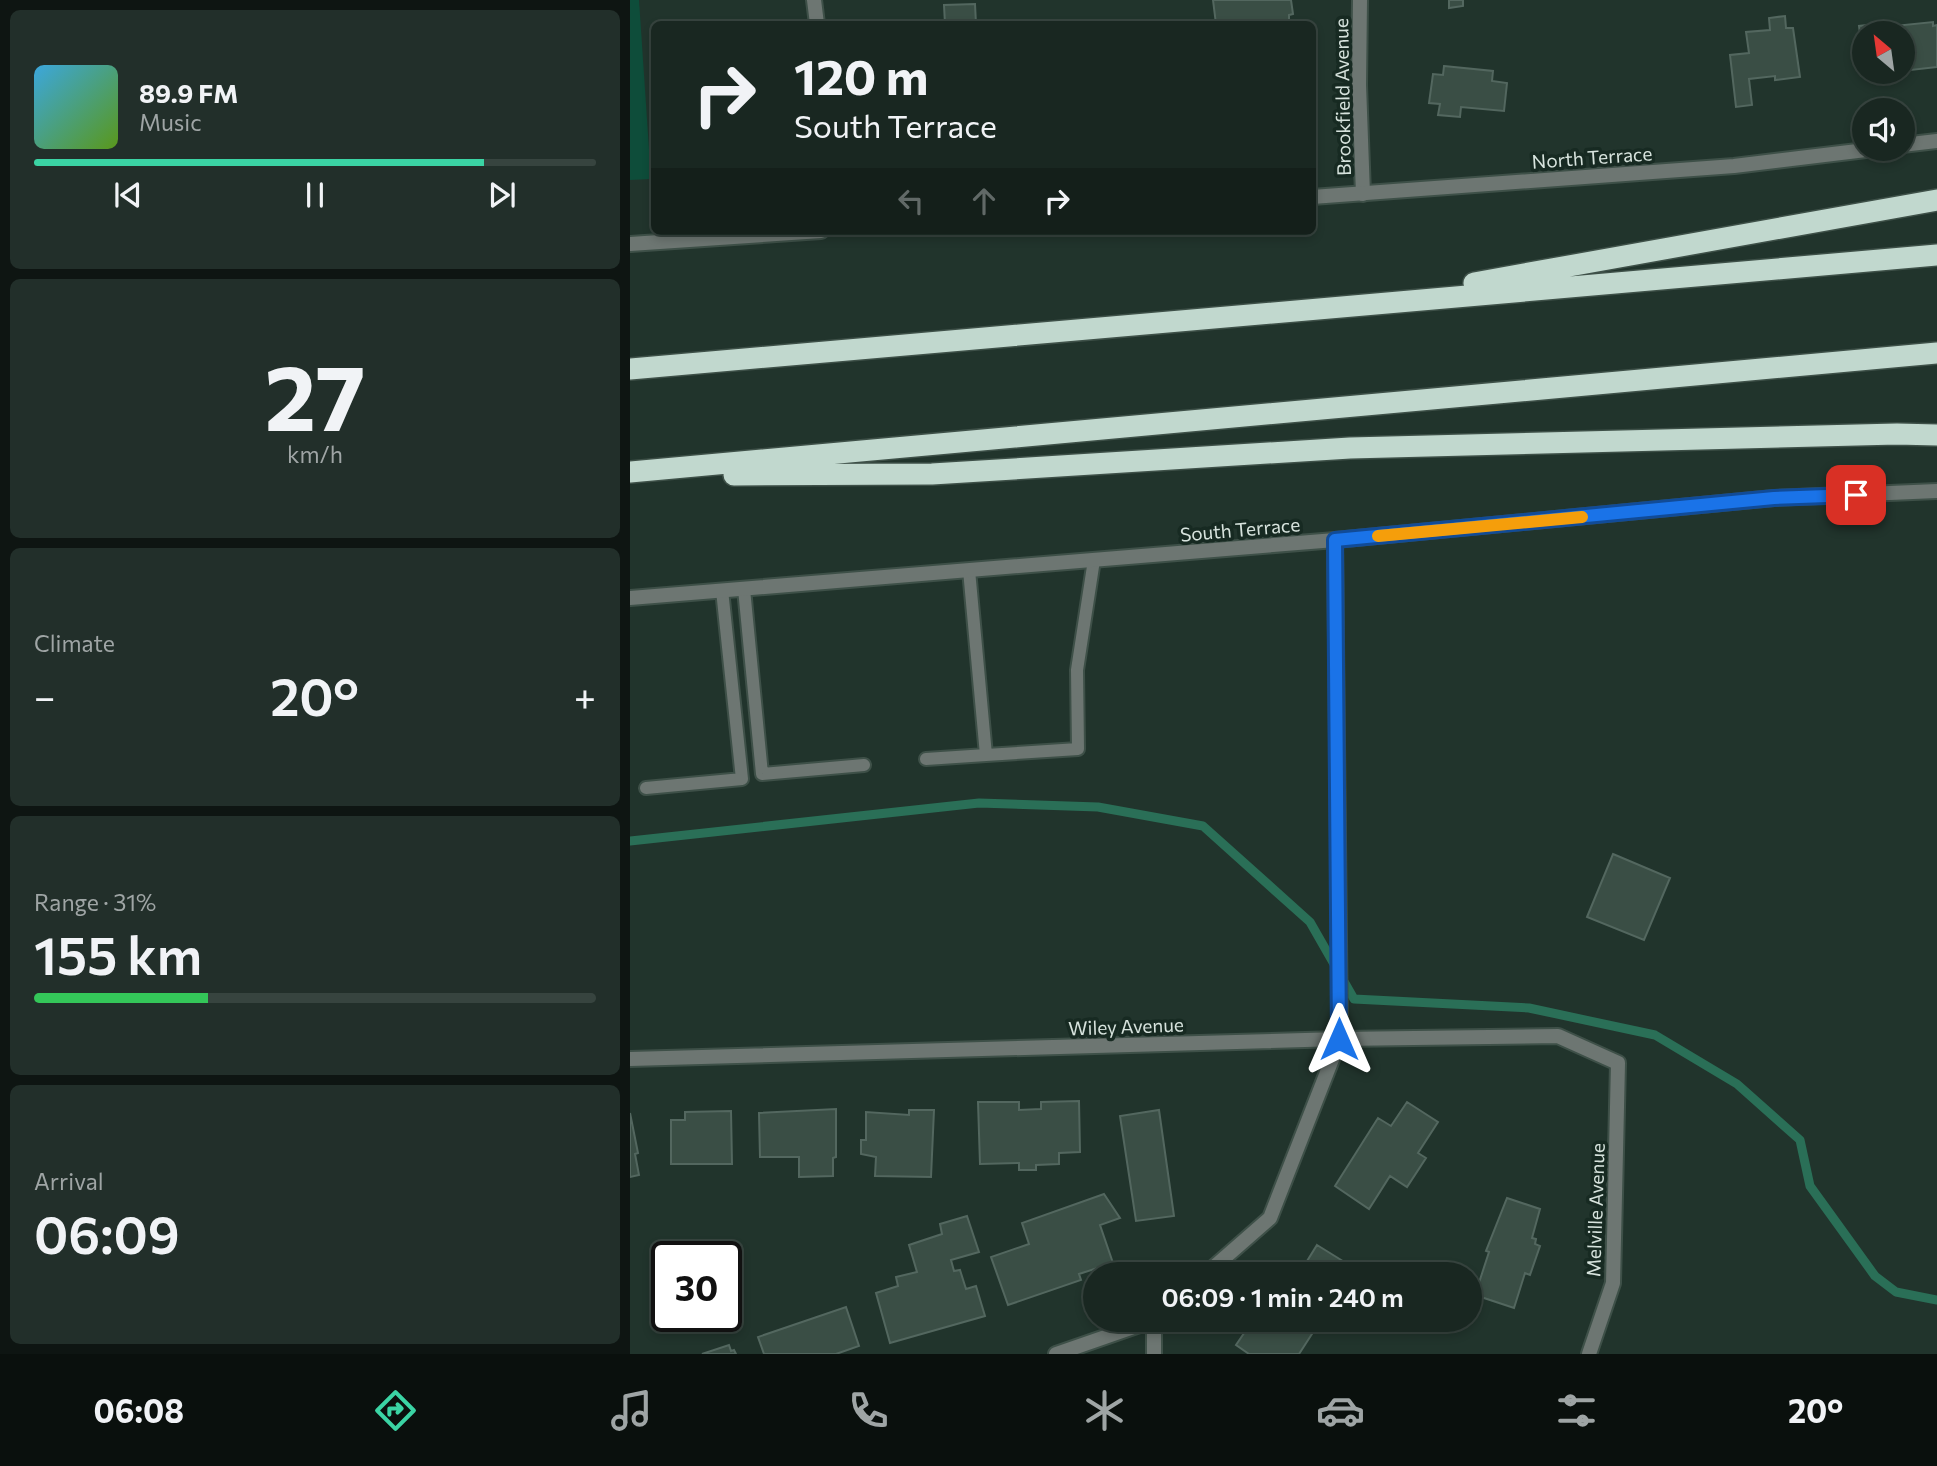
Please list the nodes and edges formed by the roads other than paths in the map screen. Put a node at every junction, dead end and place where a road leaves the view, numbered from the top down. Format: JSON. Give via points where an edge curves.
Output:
{"nodes":[{"id":1,"x":814,"y":0,"type":"edge"},
{"id":2,"x":1360,"y":0,"type":"edge"},
{"id":3,"x":817,"y":21,"type":"edge"},
{"id":4,"x":1937,"y":141,"type":"edge"},
{"id":5,"x":1915,"y":144,"type":"edge"},
{"id":6,"x":1852,"y":152,"type":"edge"},
{"id":7,"x":1363,"y":194,"type":"junction"},
{"id":8,"x":1316,"y":197,"type":"edge"},
{"id":9,"x":1937,"y":200,"type":"edge"},
{"id":10,"x":762,"y":235,"type":"edge"},
{"id":11,"x":630,"y":244,"type":"edge"},
{"id":12,"x":1937,"y":255,"type":"edge"},
{"id":13,"x":1341,"y":307,"type":"junction"},
{"id":14,"x":1937,"y":353,"type":"edge"},
{"id":15,"x":630,"y":369,"type":"edge"},
{"id":16,"x":1937,"y":435,"type":"edge"},
{"id":17,"x":630,"y":474,"type":"edge"},
{"id":18,"x":1937,"y":491,"type":"edge"},
{"id":19,"x":1335,"y":540,"type":"junction"},
{"id":20,"x":1094,"y":560,"type":"junction"},
{"id":21,"x":969,"y":570,"type":"junction"},
{"id":22,"x":744,"y":589,"type":"junction"},
{"id":23,"x":722,"y":590,"type":"junction"},
{"id":24,"x":630,"y":598,"type":"edge"},
{"id":25,"x":986,"y":755,"type":"junction"},
{"id":26,"x":926,"y":759,"type":"dead end"},
{"id":27,"x":864,"y":765,"type":"dead end"},
{"id":28,"x":646,"y":788,"type":"dead end"},
{"id":29,"x":1339,"y":1039,"type":"junction"},
{"id":30,"x":630,"y":1059,"type":"edge"},
{"id":31,"x":1618,"y":1063,"type":"joint"},
{"id":32,"x":1220,"y":1262,"type":"edge"},
{"id":33,"x":1119,"y":1332,"type":"edge"},
{"id":34,"x":1154,"y":1332,"type":"edge"},
{"id":35,"x":1056,"y":1354,"type":"edge"},
{"id":36,"x":1154,"y":1354,"type":"edge"},
{"id":37,"x":1588,"y":1354,"type":"edge"}],
"edges":[{"from":1,"to":3,"type":"street"},
{"from":2,"to":7,"type":"street","name":"Brookfield Avenue"},
{"from":4,"to":5,"type":"street"},
{"from":6,"to":7,"type":"street","name":"North Terrace","via":[[1734,166]]},
{"from":7,"to":8,"type":"street","name":"North Terrace"},
{"from":9,"to":13,"type":"highway"},
{"from":10,"to":11,"type":"street"},
{"from":12,"to":13,"type":"highway"},
{"from":13,"to":15,"type":"highway"},
{"from":14,"to":17,"type":"highway"},
{"from":16,"to":17,"type":"highway","via":[[1350,448],[932,474]]},
{"from":18,"to":19,"type":"street","name":"South Terrace","via":[[1774,498]]},
{"from":19,"to":20,"type":"street","name":"South Terrace"},
{"from":19,"to":29,"type":"street"},
{"from":20,"to":21,"type":"street","name":"South Terrace"},
{"from":20,"to":25,"type":"lane","via":[[1077,670],[1079,749]]},
{"from":21,"to":22,"type":"street","name":"South Terrace"},
{"from":21,"to":25,"type":"lane"},
{"from":22,"to":23,"type":"street","name":"South Terrace"},
{"from":22,"to":27,"type":"lane","via":[[762,774]]},
{"from":23,"to":24,"type":"street","name":"South Terrace"},
{"from":23,"to":28,"type":"lane","via":[[742,779]]},
{"from":25,"to":26,"type":"lane"},
{"from":29,"to":30,"type":"street","name":"Wiley Avenue"},
{"from":29,"to":31,"type":"street","name":"Wiley Avenue","via":[[1559,1037]]},
{"from":29,"to":32,"type":"street","via":[[1269,1218]]},
{"from":31,"to":37,"type":"street","name":"Melville Avenue","via":[[1613,1283]]},
{"from":33,"to":35,"type":"street"},
{"from":34,"to":36,"type":"street"}]}
